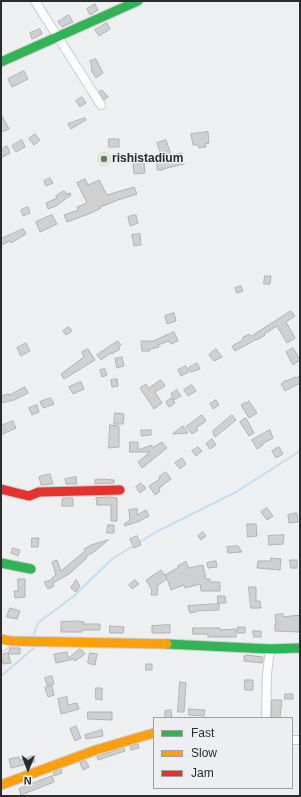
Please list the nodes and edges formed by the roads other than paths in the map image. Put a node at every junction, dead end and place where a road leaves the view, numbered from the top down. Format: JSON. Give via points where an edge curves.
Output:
{"nodes":[{"id":1,"x":35,"y":1,"type":"edge"},
{"id":2,"x":138,"y":1,"type":"edge"},
{"id":3,"x":58,"y":37,"type":"junction"},
{"id":4,"x":1,"y":62,"type":"edge"},
{"id":5,"x":101,"y":105,"type":"dead end"},
{"id":6,"x":1,"y":489,"type":"edge"},
{"id":7,"x":120,"y":490,"type":"dead end"},
{"id":8,"x":1,"y":563,"type":"edge"},
{"id":9,"x":31,"y":569,"type":"dead end"},
{"id":10,"x":5,"y":640,"type":"edge"},
{"id":11,"x":1,"y":647,"type":"edge"},
{"id":12,"x":300,"y":648,"type":"edge"},
{"id":13,"x":270,"y":649,"type":"junction"},
{"id":14,"x":266,"y":717,"type":"edge"},
{"id":15,"x":153,"y":733,"type":"edge"},
{"id":16,"x":1,"y":785,"type":"edge"}],
"edges":[{"from":1,"to":3,"type":"street"},
{"from":2,"to":3,"type":"street"},
{"from":3,"to":4,"type":"street"},
{"from":3,"to":5,"type":"street"},
{"from":6,"to":7,"type":"street","via":[[29,496],[39,492]]},
{"from":8,"to":9,"type":"street"},
{"from":10,"to":11,"type":"street"},
{"from":10,"to":13,"type":"street"},
{"from":12,"to":13,"type":"street"},
{"from":13,"to":14,"type":"street"},
{"from":15,"to":16,"type":"street","via":[[85,753]]}]}
